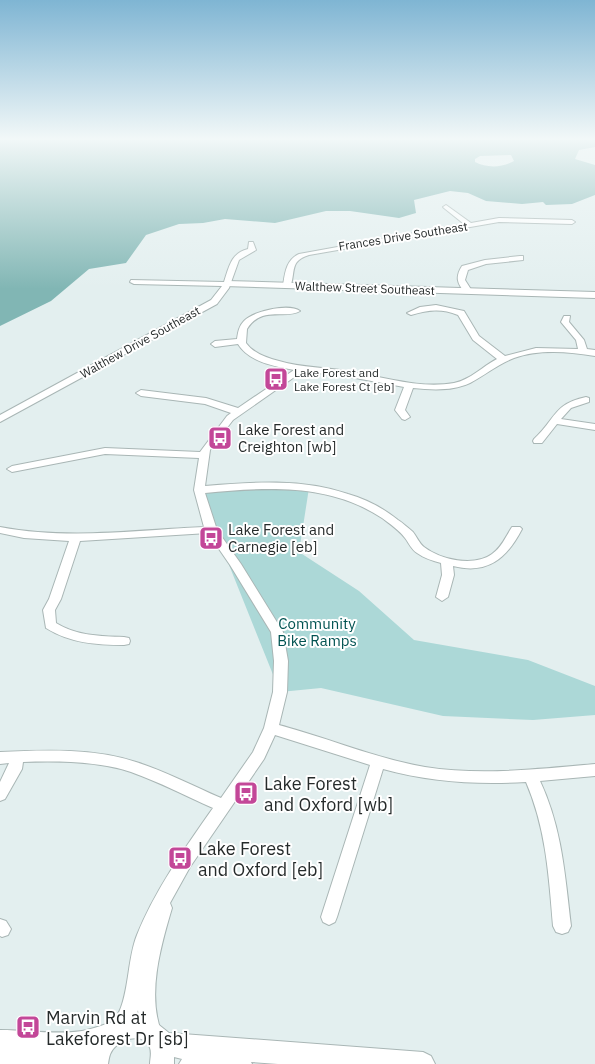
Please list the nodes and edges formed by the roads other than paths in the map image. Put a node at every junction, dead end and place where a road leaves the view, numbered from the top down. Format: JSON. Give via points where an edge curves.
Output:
{"nodes":[{"id":1,"x":446,"y":207,"type":"dead end"},
{"id":2,"x":572,"y":222,"type":"dead end"},
{"id":3,"x":470,"y":225,"type":"junction"},
{"id":4,"x":252,"y":243,"type":"dead end"},
{"id":5,"x":520,"y":258,"type":"dead end"},
{"id":6,"x":134,"y":282,"type":"dead end"},
{"id":7,"x":228,"y":284,"type":"junction"},
{"id":8,"x":288,"y":286,"type":"junction"},
{"id":9,"x":468,"y":291,"type":"junction"},
{"id":10,"x":595,"y":295,"type":"edge"},
{"id":11,"x":296,"y":312,"type":"dead end"},
{"id":12,"x":411,"y":313,"type":"dead end"},
{"id":13,"x":567,"y":318,"type":"dead end"},
{"id":14,"x":241,"y":341,"type":"junction"},
{"id":15,"x":215,"y":344,"type":"dead end"},
{"id":16,"x":583,"y":351,"type":"junction"},
{"id":17,"x":595,"y":352,"type":"edge"},
{"id":18,"x":503,"y":359,"type":"junction"},
{"id":19,"x":302,"y":368,"type":"junction"},
{"id":20,"x":410,"y":384,"type":"junction"},
{"id":21,"x":141,"y":393,"type":"dead end"},
{"id":22,"x":586,"y":400,"type":"dead end"},
{"id":23,"x":239,"y":412,"type":"junction"},
{"id":24,"x":405,"y":417,"type":"dead end"},
{"id":25,"x":0,"y":419,"type":"edge"},
{"id":26,"x":554,"y":421,"type":"junction"},
{"id":27,"x":595,"y":428,"type":"edge"},
{"id":28,"x":538,"y":441,"type":"dead end"},
{"id":29,"x":204,"y":455,"type":"junction"},
{"id":30,"x":12,"y":469,"type":"dead end"},
{"id":31,"x":198,"y":490,"type":"junction"},
{"id":32,"x":516,"y":529,"type":"dead end"},
{"id":33,"x":0,"y":530,"type":"edge"},
{"id":34,"x":211,"y":530,"type":"junction"},
{"id":35,"x":76,"y":536,"type":"junction"},
{"id":36,"x":447,"y":561,"type":"junction"},
{"id":37,"x":442,"y":597,"type":"dead end"},
{"id":38,"x":124,"y":641,"type":"dead end"},
{"id":39,"x":271,"y":728,"type":"junction"},
{"id":40,"x":17,"y":757,"type":"junction"},
{"id":41,"x":0,"y":758,"type":"edge"},
{"id":42,"x":378,"y":762,"type":"junction"},
{"id":43,"x":595,"y":770,"type":"edge"},
{"id":44,"x":530,"y":775,"type":"junction"},
{"id":45,"x":0,"y":794,"type":"edge"},
{"id":46,"x":224,"y":806,"type":"junction"},
{"id":47,"x":167,"y":894,"type":"junction"},
{"id":48,"x":329,"y":917,"type":"dead end"},
{"id":49,"x":562,"y":926,"type":"dead end"},
{"id":50,"x":110,"y":1035,"type":"junction"},
{"id":51,"x":157,"y":1038,"type":"junction"},
{"id":52,"x":0,"y":1041,"type":"edge"},
{"id":53,"x":0,"y":1055,"type":"edge"},
{"id":54,"x":84,"y":1064,"type":"edge"},
{"id":55,"x":96,"y":1064,"type":"edge"},
{"id":56,"x":162,"y":1064,"type":"edge"},
{"id":57,"x":191,"y":1064,"type":"edge"},
{"id":58,"x":240,"y":1064,"type":"edge"},
{"id":59,"x":423,"y":1064,"type":"edge"}],
"edges":[{"from":1,"to":3,"type":"street"},
{"from":2,"to":3,"type":"street","name":"Frances Drive Southeast","via":[[499,220]]},
{"from":3,"to":8,"type":"street","name":"Frances Drive Southeast","via":[[296,256],[291,265]]},
{"from":4,"to":7,"type":"street","name":"Walthew Drive Southeast","via":[[252,250],[243,251],[235,258]]},
{"from":5,"to":9,"type":"street","via":[[465,268],[460,279]]},
{"from":6,"to":7,"type":"street","name":"Walthew Street Southeast"},
{"from":7,"to":8,"type":"street","name":"Walthew Street Southeast"},
{"from":7,"to":25,"type":"street","name":"Walthew Drive Southeast","via":[[214,302]]},
{"from":8,"to":9,"type":"street","name":"Walthew Street Southeast"},
{"from":9,"to":10,"type":"street","name":"Walthew Street Southeast"},
{"from":11,"to":14,"type":"street","via":[[266,313],[251,320],[245,325]]},
{"from":12,"to":18,"type":"street","via":[[433,308],[461,313],[476,338]]},
{"from":13,"to":16,"type":"street","via":[[565,322],[580,340]]},
{"from":14,"to":15,"type":"street"},
{"from":14,"to":19,"type":"street","via":[[258,357]]},
{"from":16,"to":17,"type":"street"},
{"from":16,"to":18,"type":"street","via":[[544,350]]},
{"from":18,"to":20,"type":"street","via":[[456,385]]},
{"from":19,"to":20,"type":"street"},
{"from":19,"to":23,"type":"street"},
{"from":20,"to":24,"type":"street","via":[[400,410]]},
{"from":21,"to":23,"type":"street","via":[[206,401]]},
{"from":22,"to":26,"type":"street","via":[[563,407]]},
{"from":23,"to":29,"type":"street","via":[[216,434]]},
{"from":26,"to":27,"type":"street"},
{"from":26,"to":28,"type":"street"},
{"from":29,"to":30,"type":"street","via":[[105,451]]},
{"from":29,"to":31,"type":"street"},
{"from":31,"to":34,"type":"street"},
{"from":31,"to":36,"type":"street","via":[[291,486],[342,495],[389,519],[407,533],[418,548]]},
{"from":32,"to":36,"type":"street","via":[[502,553],[473,567]]},
{"from":33,"to":35,"type":"street","via":[[15,534]]},
{"from":34,"to":35,"type":"street"},
{"from":34,"to":39,"type":"street","via":[[277,632],[281,661],[280,692]]},
{"from":35,"to":38,"type":"street","via":[[49,610],[50,625],[63,634],[93,641]]},
{"from":36,"to":37,"type":"street","via":[[448,575]]},
{"from":39,"to":42,"type":"street"},
{"from":39,"to":46,"type":"street","via":[[259,755]]},
{"from":40,"to":41,"type":"street"},
{"from":40,"to":45,"type":"street","via":[[15,769]]},
{"from":40,"to":46,"type":"street","via":[[64,756],[118,762]]},
{"from":42,"to":44,"type":"street","via":[[404,769],[467,776]]},
{"from":42,"to":48,"type":"street"},
{"from":43,"to":44,"type":"street"},
{"from":44,"to":49,"type":"street","via":[[540,797],[554,847]]},
{"from":46,"to":47,"type":"street","via":[[184,862]]},
{"from":47,"to":50,"type":"street","via":[[157,907],[144,938],[128,1014]]},
{"from":47,"to":51,"type":"street","via":[[155,938],[146,1003],[146,1019]]},
{"from":50,"to":51,"type":"street","via":[[136,1026],[150,1030]]},
{"from":50,"to":52,"type":"street","via":[[79,1043]]},
{"from":50,"to":55,"type":"street","via":[[98,1052]]},
{"from":51,"to":56,"type":"street","via":[[163,1054]]},
{"from":51,"to":59,"type":"street","via":[[169,1045],[188,1048],[235,1048]]},
{"from":53,"to":54,"type":"street","via":[[65,1058]]},
{"from":57,"to":58,"type":"street"}]}
